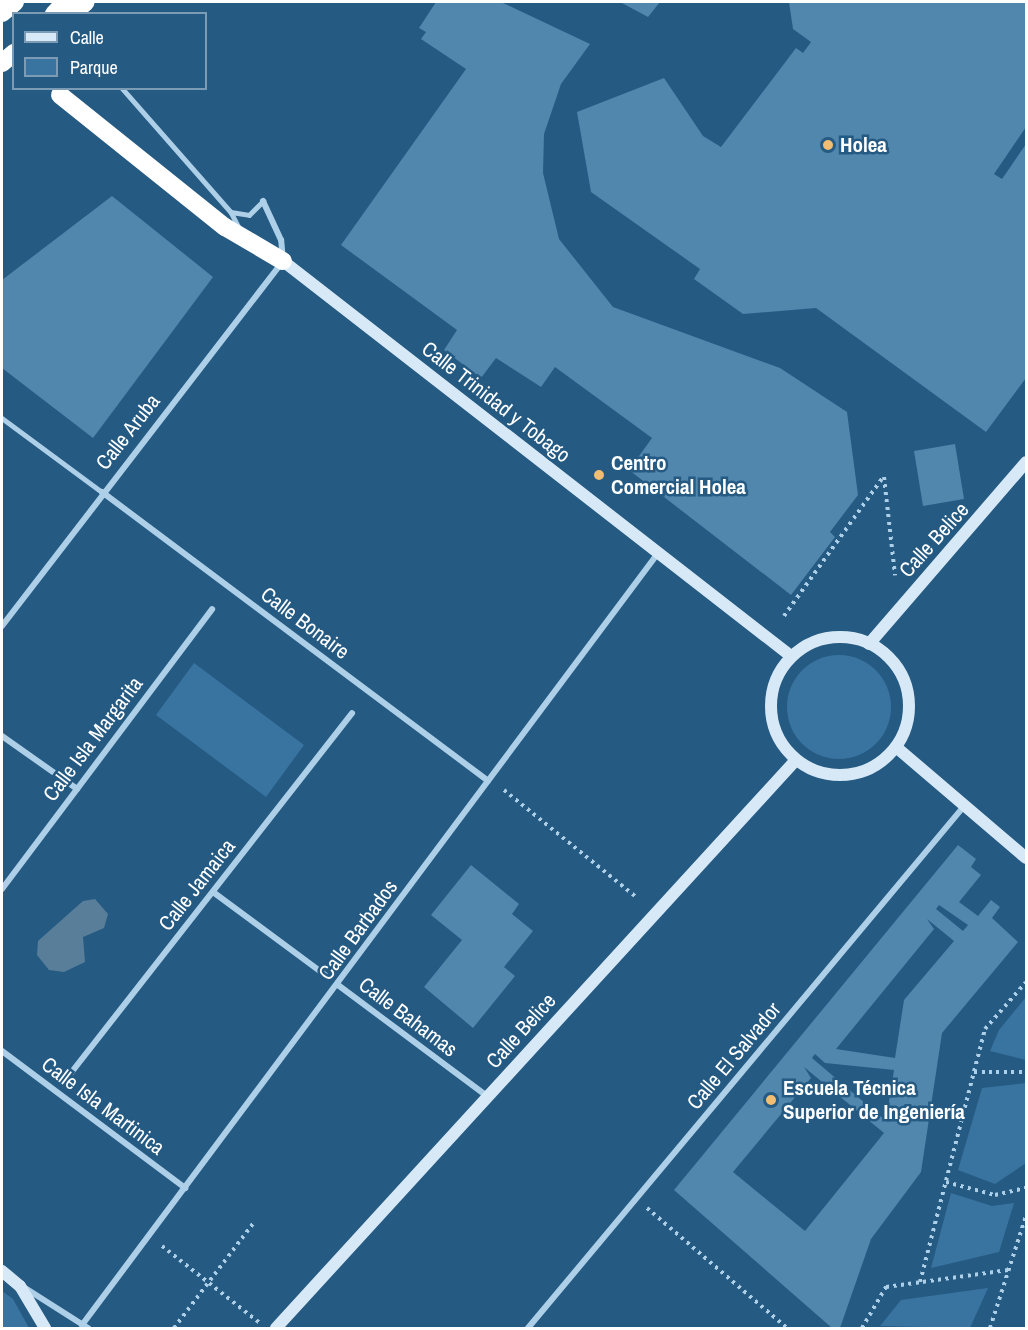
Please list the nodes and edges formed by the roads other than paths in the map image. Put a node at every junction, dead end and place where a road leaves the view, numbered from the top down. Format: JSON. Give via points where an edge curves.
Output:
{"nodes":[{"id":1,"x":15,"y":2,"type":"edge"},
{"id":2,"x":86,"y":2,"type":"edge"},
{"id":3,"x":74,"y":12,"type":"edge"},
{"id":4,"x":2,"y":13,"type":"edge"},
{"id":5,"x":124,"y":90,"type":"edge"},
{"id":6,"x":60,"y":95,"type":"dead end"},
{"id":7,"x":263,"y":201,"type":"joint"},
{"id":8,"x":231,"y":212,"type":"junction"},
{"id":9,"x":243,"y":237,"type":"junction"},
{"id":10,"x":283,"y":261,"type":"junction"},
{"id":11,"x":2,"y":418,"type":"edge"},
{"id":12,"x":1026,"y":462,"type":"edge"},
{"id":13,"x":102,"y":492,"type":"junction"},
{"id":14,"x":658,"y":553,"type":"junction"},
{"id":15,"x":212,"y":609,"type":"dead end"},
{"id":16,"x":2,"y":626,"type":"edge"},
{"id":17,"x":869,"y":644,"type":"junction"},
{"id":18,"x":791,"y":657,"type":"junction"},
{"id":19,"x":352,"y":712,"type":"dead end"},
{"id":20,"x":2,"y":736,"type":"edge"},
{"id":21,"x":896,"y":747,"type":"junction"},
{"id":22,"x":796,"y":760,"type":"junction"},
{"id":23,"x":488,"y":781,"type":"junction"},
{"id":24,"x":77,"y":789,"type":"junction"},
{"id":25,"x":965,"y":805,"type":"junction"},
{"id":26,"x":1026,"y":858,"type":"edge"},
{"id":27,"x":2,"y":889,"type":"edge"},
{"id":28,"x":213,"y":892,"type":"junction"},
{"id":29,"x":325,"y":975,"type":"dead end"},
{"id":30,"x":338,"y":985,"type":"junction"},
{"id":31,"x":2,"y":1051,"type":"edge"},
{"id":32,"x":67,"y":1078,"type":"dead end"},
{"id":33,"x":488,"y":1097,"type":"junction"},
{"id":34,"x":184,"y":1188,"type":"junction"},
{"id":35,"x":2,"y":1271,"type":"edge"},
{"id":36,"x":20,"y":1286,"type":"junction"},
{"id":37,"x":85,"y":1327,"type":"edge"},
{"id":38,"x":45,"y":1329,"type":"edge"},
{"id":39,"x":276,"y":1329,"type":"edge"},
{"id":40,"x":528,"y":1329,"type":"edge"}],
"edges":[{"from":1,"to":4,"type":"highway"},
{"from":2,"to":3,"type":"highway"},
{"from":5,"to":8,"type":"lane"},
{"from":6,"to":9,"type":"highway"},
{"from":7,"to":8,"type":"lane","via":[[249,215]]},
{"from":7,"to":10,"type":"street","via":[[281,240]]},
{"from":8,"to":9,"type":"lane"},
{"from":9,"to":10,"type":"highway"},
{"from":10,"to":13,"type":"street","name":"Calle Aruba"},
{"from":10,"to":14,"type":"street","name":"Calle Trinidad y Tobago"},
{"from":11,"to":13,"type":"lane"},
{"from":12,"to":17,"type":"street","name":"Calle Belice"},
{"from":13,"to":16,"type":"street","name":"Calle Aruba"},
{"from":13,"to":23,"type":"street","name":"Calle Bonaire"},
{"from":14,"to":18,"type":"street","name":"Calle Trinidad y Tobago"},
{"from":14,"to":23,"type":"street","name":"Calle Barbados"},
{"from":15,"to":24,"type":"street","name":"Calle Isla Margarita"},
{"from":17,"to":18,"type":"street","via":[[828,638]]},
{"from":17,"to":21,"type":"street","via":[[893,662],[907,689],[908,719]]},
{"from":18,"to":22,"type":"street","via":[[777,678],[770,702],[774,728]]},
{"from":19,"to":28,"type":"street","name":"Calle Jamaica"},
{"from":20,"to":24,"type":"street"},
{"from":21,"to":22,"type":"street","via":[[876,766],[849,775],[821,773]]},
{"from":21,"to":25,"type":"street"},
{"from":22,"to":33,"type":"street","name":"Calle Belice"},
{"from":23,"to":30,"type":"street","name":"Calle Barbados"},
{"from":24,"to":27,"type":"street","name":"Calle Isla Margarita"},
{"from":25,"to":26,"type":"street"},
{"from":25,"to":40,"type":"street","name":"Calle El Salvador"},
{"from":28,"to":29,"type":"street"},
{"from":28,"to":32,"type":"street","name":"Calle Jamaica"},
{"from":30,"to":33,"type":"street","name":"Calle Bahamas"},
{"from":30,"to":34,"type":"street","name":"Calle Barbados"},
{"from":31,"to":34,"type":"street","name":"Calle Isla Martinica"},
{"from":33,"to":39,"type":"street","name":"Calle Belice"},
{"from":34,"to":37,"type":"street","name":"Calle Barbados"},
{"from":35,"to":36,"type":"street"},
{"from":36,"to":37,"type":"street"},
{"from":36,"to":38,"type":"street"}]}
